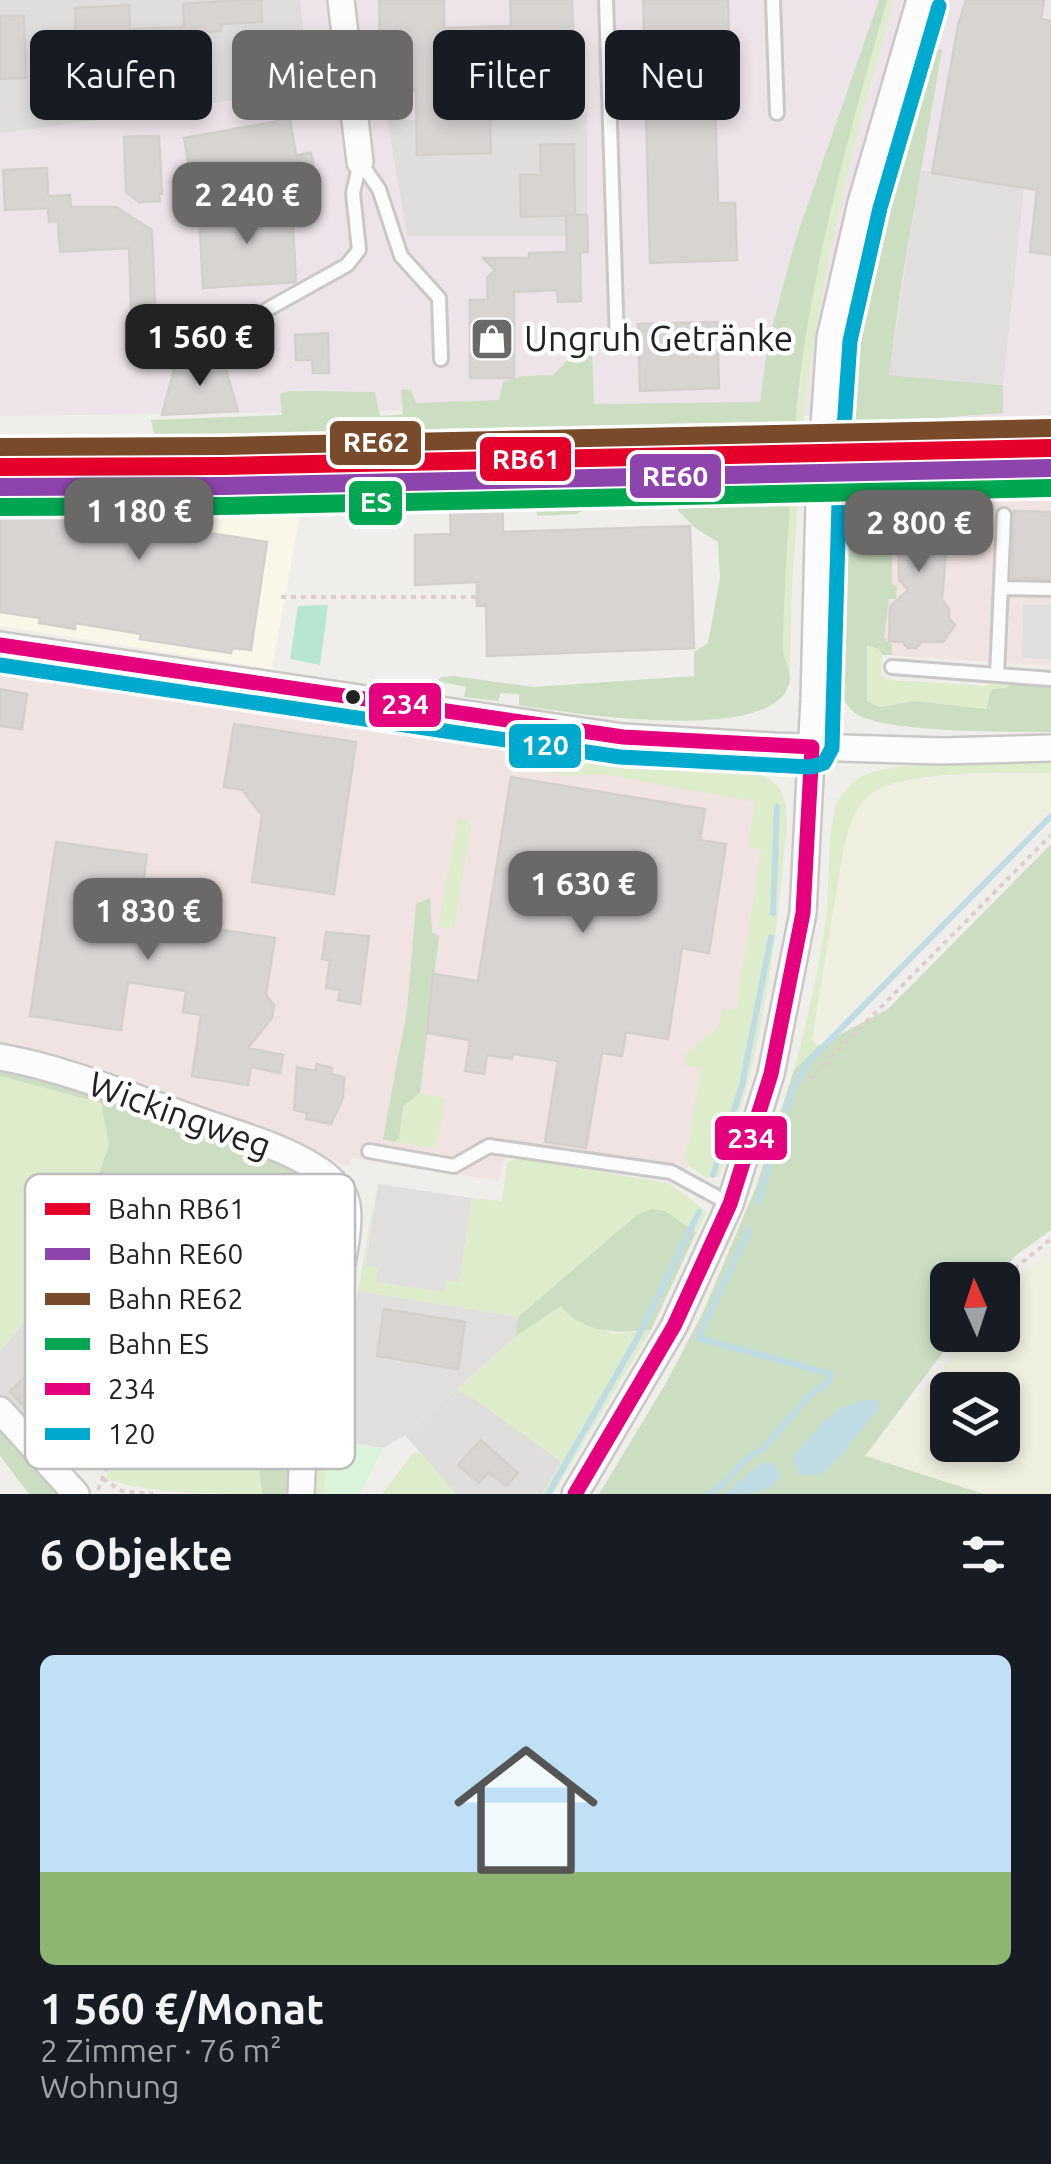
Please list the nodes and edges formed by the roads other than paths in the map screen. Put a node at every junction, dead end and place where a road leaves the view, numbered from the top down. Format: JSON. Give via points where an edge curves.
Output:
{"nodes":[{"id":1,"x":341,"y":0,"type":"edge"},
{"id":2,"x":606,"y":0,"type":"edge"},
{"id":3,"x":773,"y":0,"type":"edge"},
{"id":4,"x":920,"y":0,"type":"edge"},
{"id":5,"x":777,"y":113,"type":"dead end"},
{"id":6,"x":360,"y":162,"type":"junction"},
{"id":7,"x":268,"y":309,"type":"dead end"},
{"id":8,"x":617,"y":342,"type":"dead end"},
{"id":9,"x":441,"y":359,"type":"dead end"},
{"id":10,"x":1004,"y":516,"type":"dead end"},
{"id":11,"x":1001,"y":588,"type":"junction"},
{"id":12,"x":1051,"y":589,"type":"edge"},
{"id":13,"x":0,"y":645,"type":"edge"},
{"id":14,"x":892,"y":667,"type":"dead end"},
{"id":15,"x":997,"y":675,"type":"junction"},
{"id":16,"x":1051,"y":679,"type":"edge"},
{"id":17,"x":812,"y":747,"type":"junction"},
{"id":18,"x":1051,"y":748,"type":"edge"},
{"id":19,"x":0,"y":1056,"type":"edge"},
{"id":20,"x":369,"y":1152,"type":"dead end"},
{"id":21,"x":320,"y":1174,"type":"edge"},
{"id":22,"x":730,"y":1204,"type":"junction"},
{"id":23,"x":0,"y":1410,"type":"edge"},
{"id":24,"x":25,"y":1438,"type":"edge"},
{"id":25,"x":53,"y":1469,"type":"edge"},
{"id":26,"x":302,"y":1469,"type":"edge"},
{"id":27,"x":76,"y":1494,"type":"edge"},
{"id":28,"x":301,"y":1494,"type":"edge"},
{"id":29,"x":575,"y":1494,"type":"edge"}],
"edges":[{"from":1,"to":6,"type":"street"},
{"from":2,"to":8,"type":"lane"},
{"from":3,"to":5,"type":"lane"},
{"from":4,"to":17,"type":"street","via":[[856,220],[830,338]]},
{"from":6,"to":7,"type":"lane","via":[[354,193],[359,250],[347,265]]},
{"from":6,"to":9,"type":"lane","via":[[379,190],[401,256],[439,298]]},
{"from":10,"to":11,"type":"lane"},
{"from":11,"to":12,"type":"lane"},
{"from":11,"to":15,"type":"lane"},
{"from":13,"to":17,"type":"street","via":[[623,737]]},
{"from":14,"to":15,"type":"lane"},
{"from":15,"to":16,"type":"lane"},
{"from":17,"to":18,"type":"street"},
{"from":17,"to":22,"type":"street","via":[[803,913],[771,1074]]},
{"from":19,"to":21,"type":"street","name":"Wickingweg","via":[[238,1134]]},
{"from":20,"to":22,"type":"lane","via":[[454,1166],[489,1146],[670,1172]]},
{"from":22,"to":29,"type":"street","via":[[674,1326]]},
{"from":23,"to":24,"type":"street"},
{"from":25,"to":27,"type":"street"},
{"from":26,"to":28,"type":"street","name":"Wickingweg"}]}
